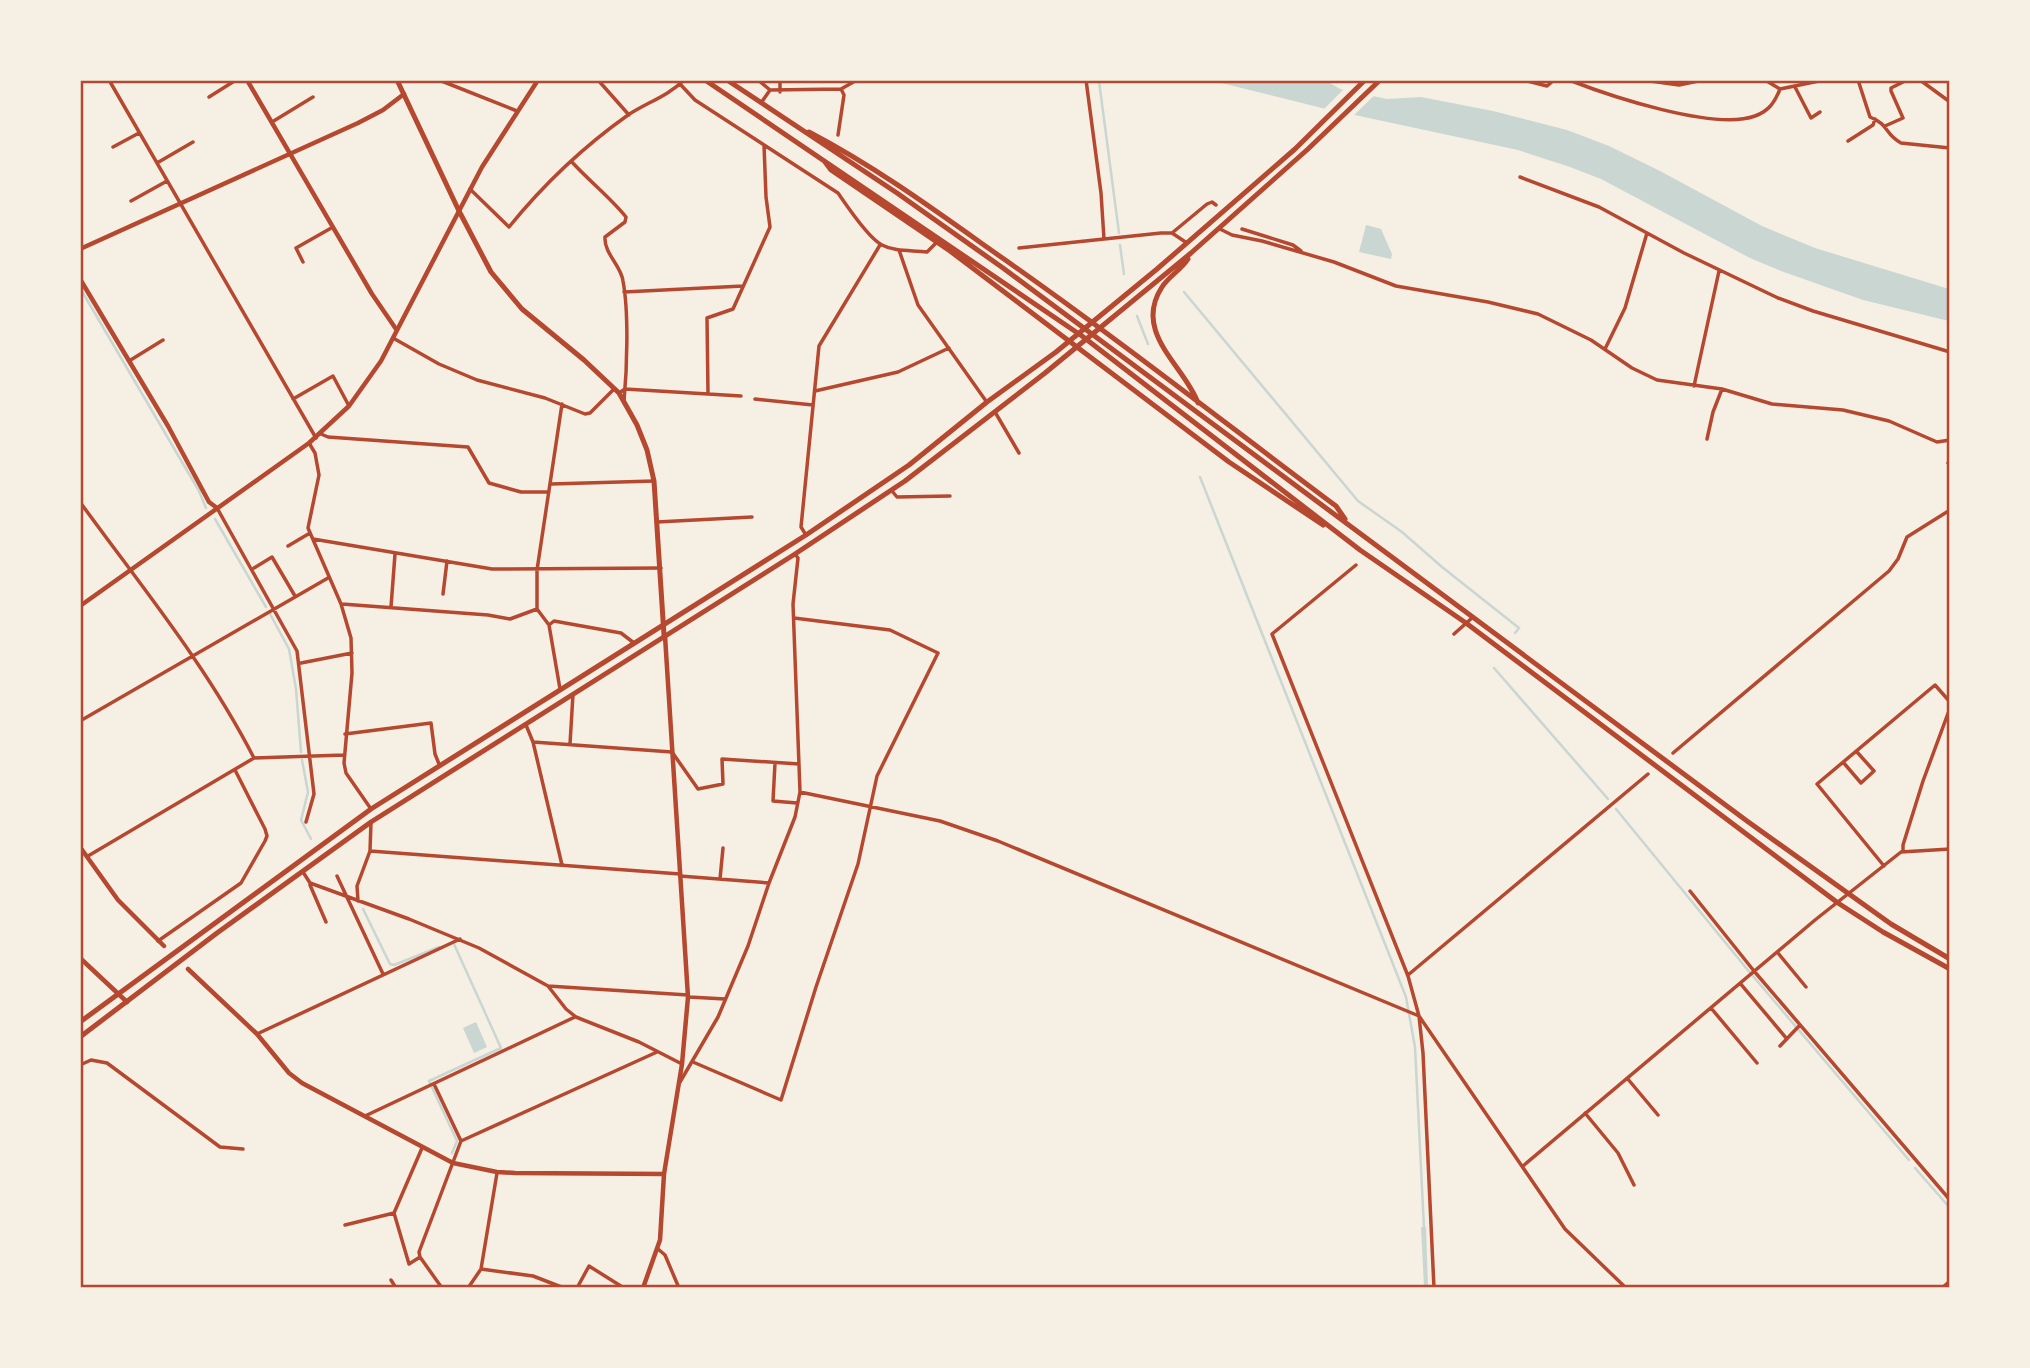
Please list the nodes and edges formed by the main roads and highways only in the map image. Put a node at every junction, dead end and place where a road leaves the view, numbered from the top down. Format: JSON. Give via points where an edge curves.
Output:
{"nodes":[{"id":1,"x":705,"y":80,"type":"edge"},
{"id":2,"x":727,"y":80,"type":"edge"},
{"id":3,"x":1365,"y":80,"type":"edge"},
{"id":4,"x":1380,"y":80,"type":"edge"},
{"id":5,"x":398,"y":81,"type":"edge"},
{"id":6,"x":778,"y":115,"type":"junction"},
{"id":7,"x":819,"y":156,"type":"junction"},
{"id":8,"x":1191,"y":253,"type":"junction"},
{"id":9,"x":1092,"y":320,"type":"junction"},
{"id":10,"x":1101,"y":328,"type":"junction"},
{"id":11,"x":1069,"y":341,"type":"junction"},
{"id":12,"x":1077,"y":347,"type":"junction"},
{"id":13,"x":1198,"y":403,"type":"junction"},
{"id":14,"x":1349,"y":524,"type":"junction"},
{"id":15,"x":1360,"y":550,"type":"junction"},
{"id":16,"x":664,"y":623,"type":"junction"},
{"id":17,"x":664,"y":635,"type":"junction"},
{"id":18,"x":1950,"y":959,"type":"edge"},
{"id":19,"x":1950,"y":969,"type":"edge"},
{"id":20,"x":80,"y":1022,"type":"edge"},
{"id":21,"x":80,"y":1037,"type":"edge"}],
"edges":[{"from":1,"to":7,"type":"main road"},
{"from":2,"to":6,"type":"main road"},
{"from":3,"to":9,"type":"main road","via":[[1267,174]]},
{"from":4,"to":8,"type":"main road"},
{"from":5,"to":16,"type":"main road","via":[[481,255],[504,289],[617,391],[644,440],[654,481]]},
{"from":6,"to":9,"type":"main road","via":[[848,152]]},
{"from":6,"to":14,"type":"main road","via":[[1003,268]]},
{"from":7,"to":11,"type":"main road","via":[[831,170]]},
{"from":7,"to":15,"type":"main road","via":[[1082,336]]},
{"from":8,"to":10,"type":"main road"},
{"from":8,"to":13,"type":"main road","via":[[1162,287],[1154,307],[1154,324],[1166,353]]},
{"from":9,"to":10,"type":"main road"},
{"from":9,"to":11,"type":"main road"},
{"from":10,"to":12,"type":"main road"},
{"from":10,"to":13,"type":"main road"},
{"from":11,"to":12,"type":"main road"},
{"from":11,"to":16,"type":"main road","via":[[909,465]]},
{"from":12,"to":15,"type":"main road","via":[[1230,462]]},
{"from":12,"to":17,"type":"main road","via":[[892,490]]},
{"from":13,"to":14,"type":"main road","via":[[1336,506]]},
{"from":14,"to":18,"type":"main road","via":[[1740,816],[1891,924]]},
{"from":15,"to":19,"type":"main road","via":[[1466,623],[1838,903]]},
{"from":16,"to":17,"type":"main road"},
{"from":16,"to":20,"type":"main road","via":[[371,809]]},
{"from":17,"to":21,"type":"main road","via":[[371,822]]}]}
